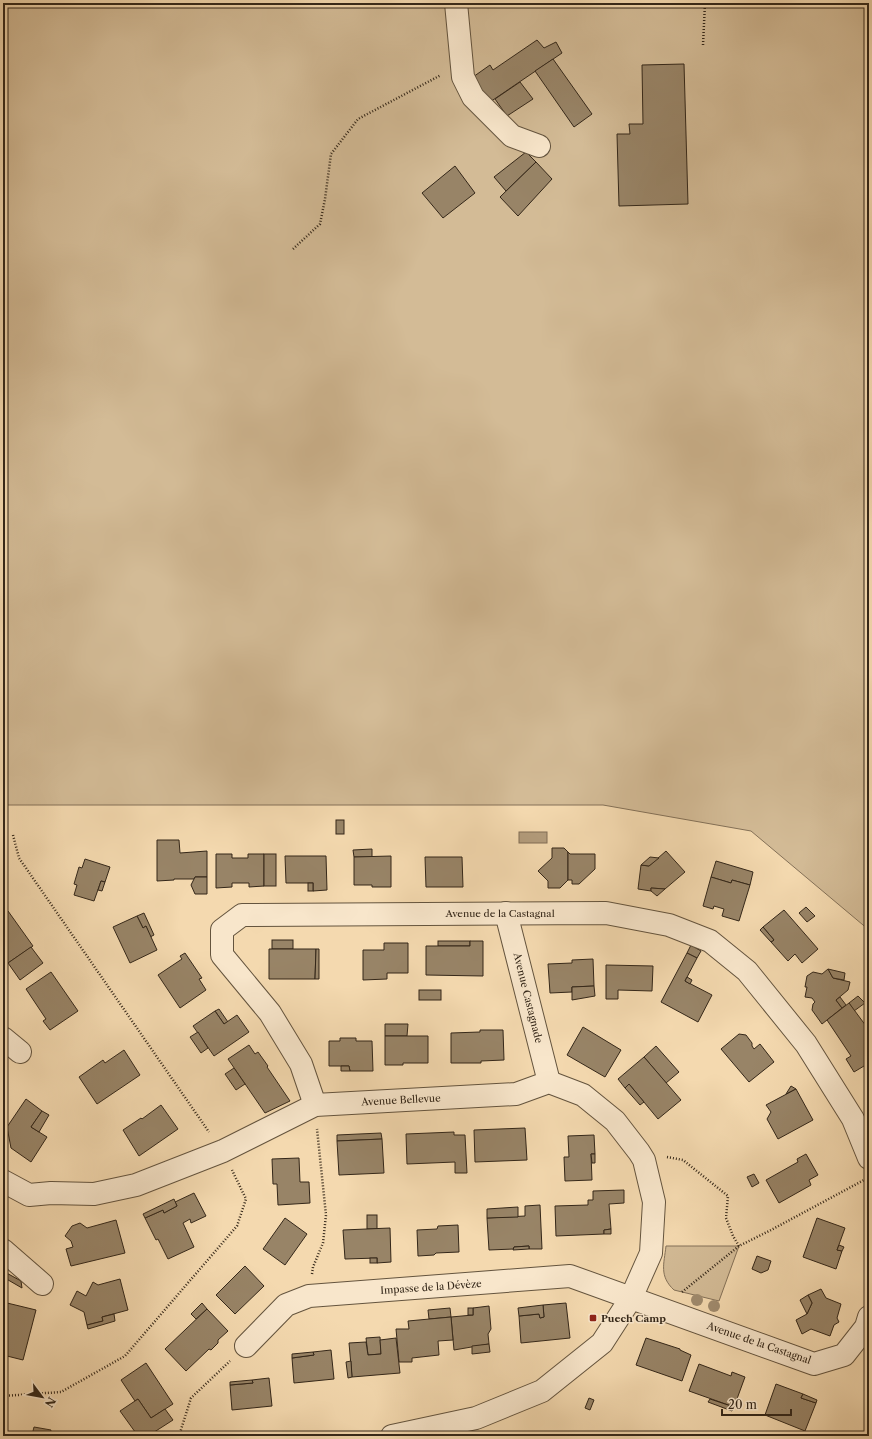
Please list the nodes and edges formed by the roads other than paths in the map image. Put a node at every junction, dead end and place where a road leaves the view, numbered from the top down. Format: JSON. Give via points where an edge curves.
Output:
{"nodes":[{"id":1,"x":456,"y":3,"type":"edge"},
{"id":2,"x":539,"y":146,"type":"dead end"},
{"id":3,"x":506,"y":913,"type":"junction"},
{"id":4,"x":3,"y":1038,"type":"edge"},
{"id":5,"x":20,"y":1052,"type":"dead end"},
{"id":6,"x":549,"y":1082,"type":"junction"},
{"id":7,"x":315,"y":1105,"type":"junction"},
{"id":8,"x":869,"y":1158,"type":"edge"},
{"id":9,"x":3,"y":1181,"type":"edge"},
{"id":10,"x":3,"y":1250,"type":"edge"},
{"id":11,"x":42,"y":1284,"type":"dead end"},
{"id":12,"x":631,"y":1298,"type":"junction"},
{"id":13,"x":869,"y":1317,"type":"edge"},
{"id":14,"x":246,"y":1346,"type":"road end"},
{"id":15,"x":392,"y":1436,"type":"edge"}],
"edges":[{"from":1,"to":2,"type":"street","via":[[463,77],[473,97],[512,136]]},
{"from":3,"to":6,"type":"street","name":"Avenue Castagnade"},
{"from":3,"to":7,"type":"street","name":"Avenue de la Castagnal","via":[[242,915],[222,930],[222,955],[270,1013],[301,1064]]},
{"from":3,"to":8,"type":"street","name":"Avenue de la Castagnal","via":[[606,913],[669,925],[710,941],[747,971],[806,1044],[853,1119]]},
{"from":4,"to":5,"type":"street"},
{"from":6,"to":7,"type":"street","name":"Avenue Bellevue","via":[[516,1094]]},
{"from":6,"to":12,"type":"street","via":[[584,1095],[615,1121],[644,1160],[654,1202],[652,1246]]},
{"from":7,"to":9,"type":"street","name":"Avenue Bellevue","via":[[223,1152],[136,1185],[94,1194],[29,1195]]},
{"from":10,"to":11,"type":"street"},
{"from":12,"to":13,"type":"street","name":"Avenue de la Castagnal","via":[[814,1364],[844,1355],[866,1326]]},
{"from":12,"to":14,"type":"street","name":"Impasse de la Dévèze","via":[[570,1276],[309,1296],[286,1306]]},
{"from":12,"to":15,"type":"street","via":[[602,1343],[542,1391],[476,1418]]}]}
